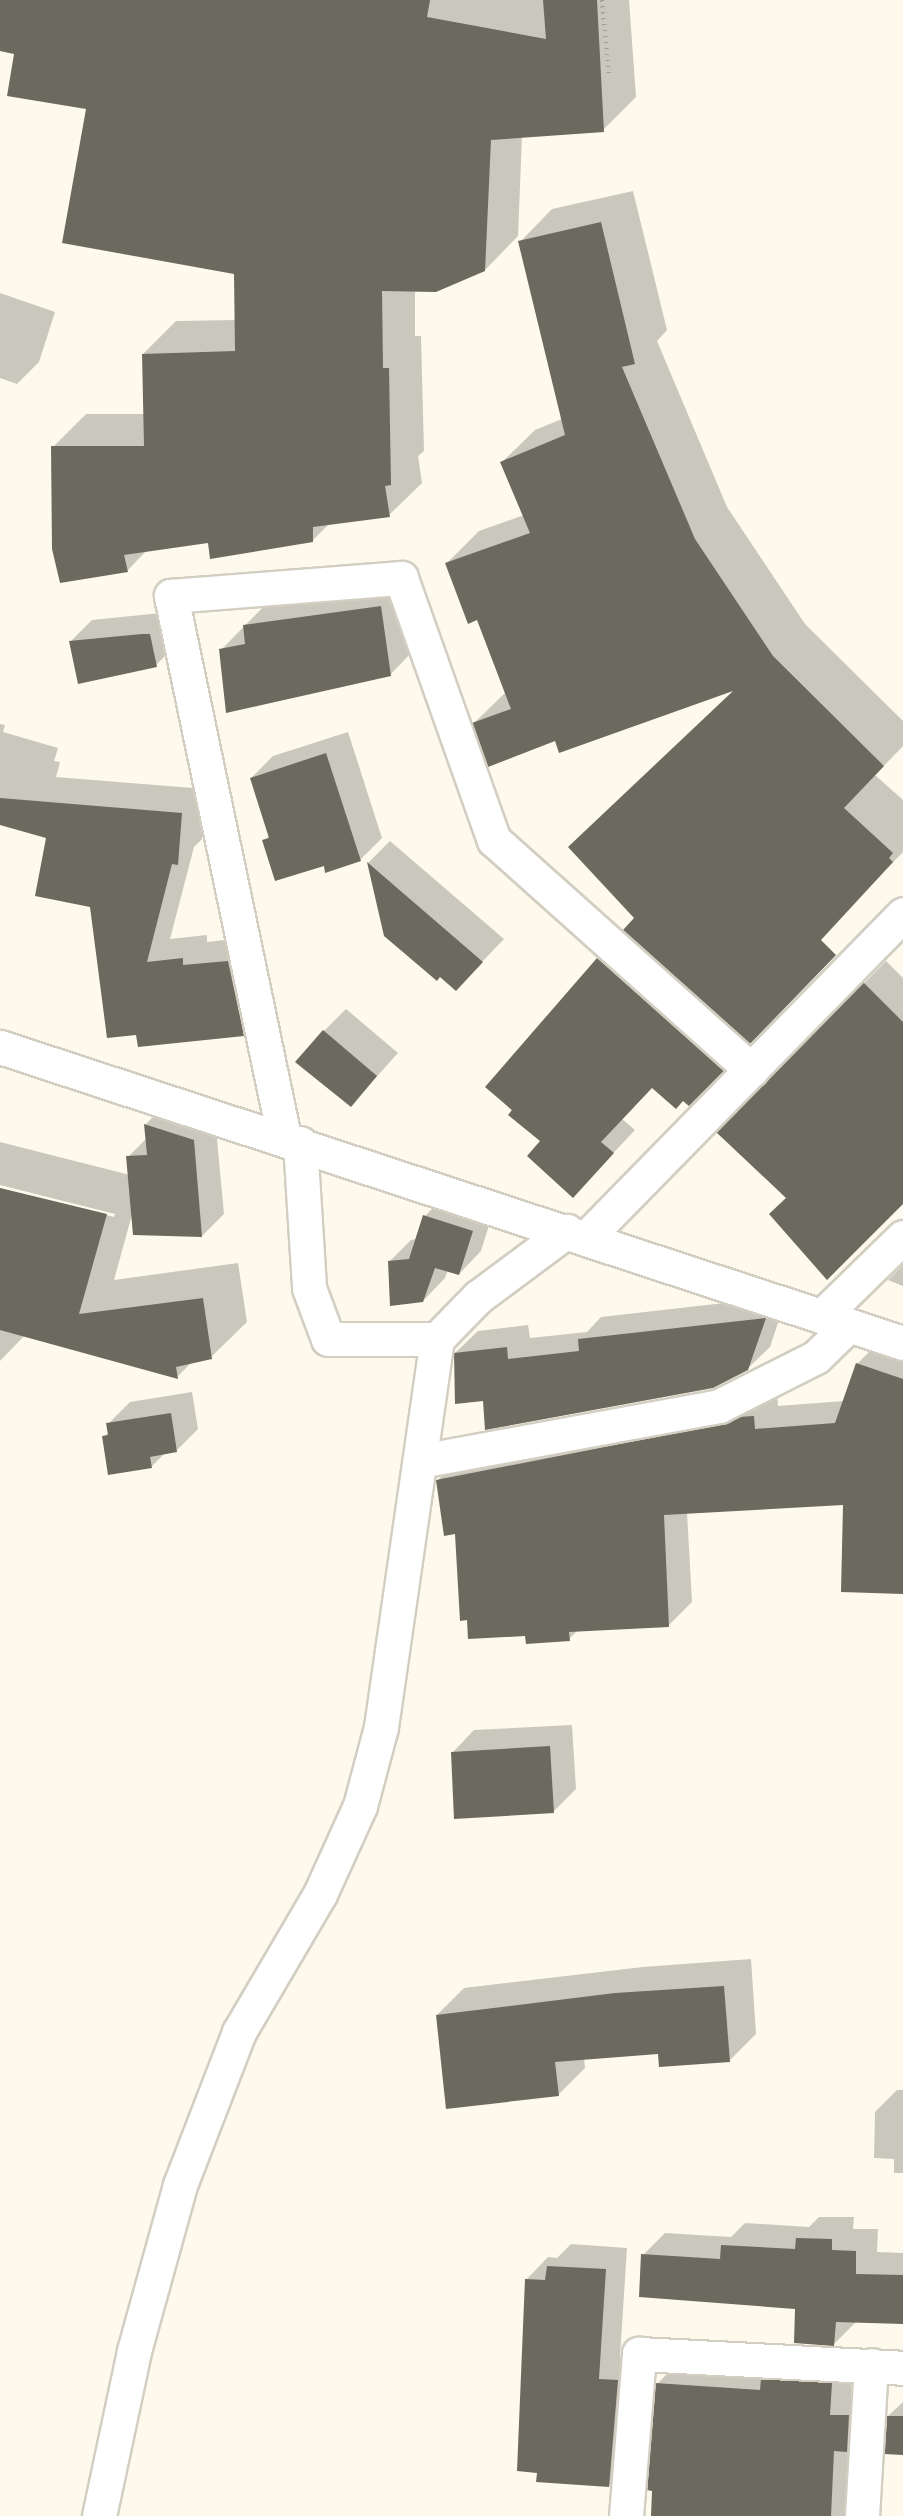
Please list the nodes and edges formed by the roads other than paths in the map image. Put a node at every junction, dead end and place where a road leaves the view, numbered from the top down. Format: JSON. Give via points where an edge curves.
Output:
{"nodes":[{"id":1,"x":903,"y":914,"type":"edge"},
{"id":2,"x":0,"y":1047,"type":"edge"},
{"id":3,"x":751,"y":1070,"type":"junction"},
{"id":4,"x":292,"y":1140,"type":"junction"},
{"id":5,"x":577,"y":1235,"type":"junction"},
{"id":6,"x":903,"y":1237,"type":"edge"},
{"id":7,"x":835,"y":1321,"type":"junction"},
{"id":8,"x":437,"y":1339,"type":"junction"},
{"id":9,"x":903,"y":1343,"type":"edge"},
{"id":10,"x":420,"y":1461,"type":"junction"},
{"id":11,"x":871,"y":2366,"type":"junction"},
{"id":12,"x":903,"y":2368,"type":"edge"},
{"id":13,"x":99,"y":2516,"type":"edge"},
{"id":14,"x":626,"y":2516,"type":"edge"},
{"id":15,"x":862,"y":2516,"type":"edge"}],
"edges":[{"from":1,"to":3,"type":"street"},
{"from":2,"to":4,"type":"street"},
{"from":3,"to":4,"type":"street","via":[[494,840],[401,578],[171,596]]},
{"from":3,"to":5,"type":"street"},
{"from":4,"to":5,"type":"street"},
{"from":4,"to":8,"type":"street","via":[[309,1288],[328,1339]]},
{"from":5,"to":7,"type":"street"},
{"from":5,"to":8,"type":"street","via":[[478,1297]]},
{"from":6,"to":7,"type":"street"},
{"from":7,"to":9,"type":"street"},
{"from":7,"to":10,"type":"street","via":[[816,1358],[718,1406]]},
{"from":8,"to":10,"type":"street"},
{"from":10,"to":13,"type":"street","via":[[381,1727],[360,1806],[320,1894],[239,2032],[180,2186],[134,2351]]},
{"from":11,"to":12,"type":"street"},
{"from":11,"to":14,"type":"street","via":[[639,2354]]},
{"from":11,"to":15,"type":"street"}]}
